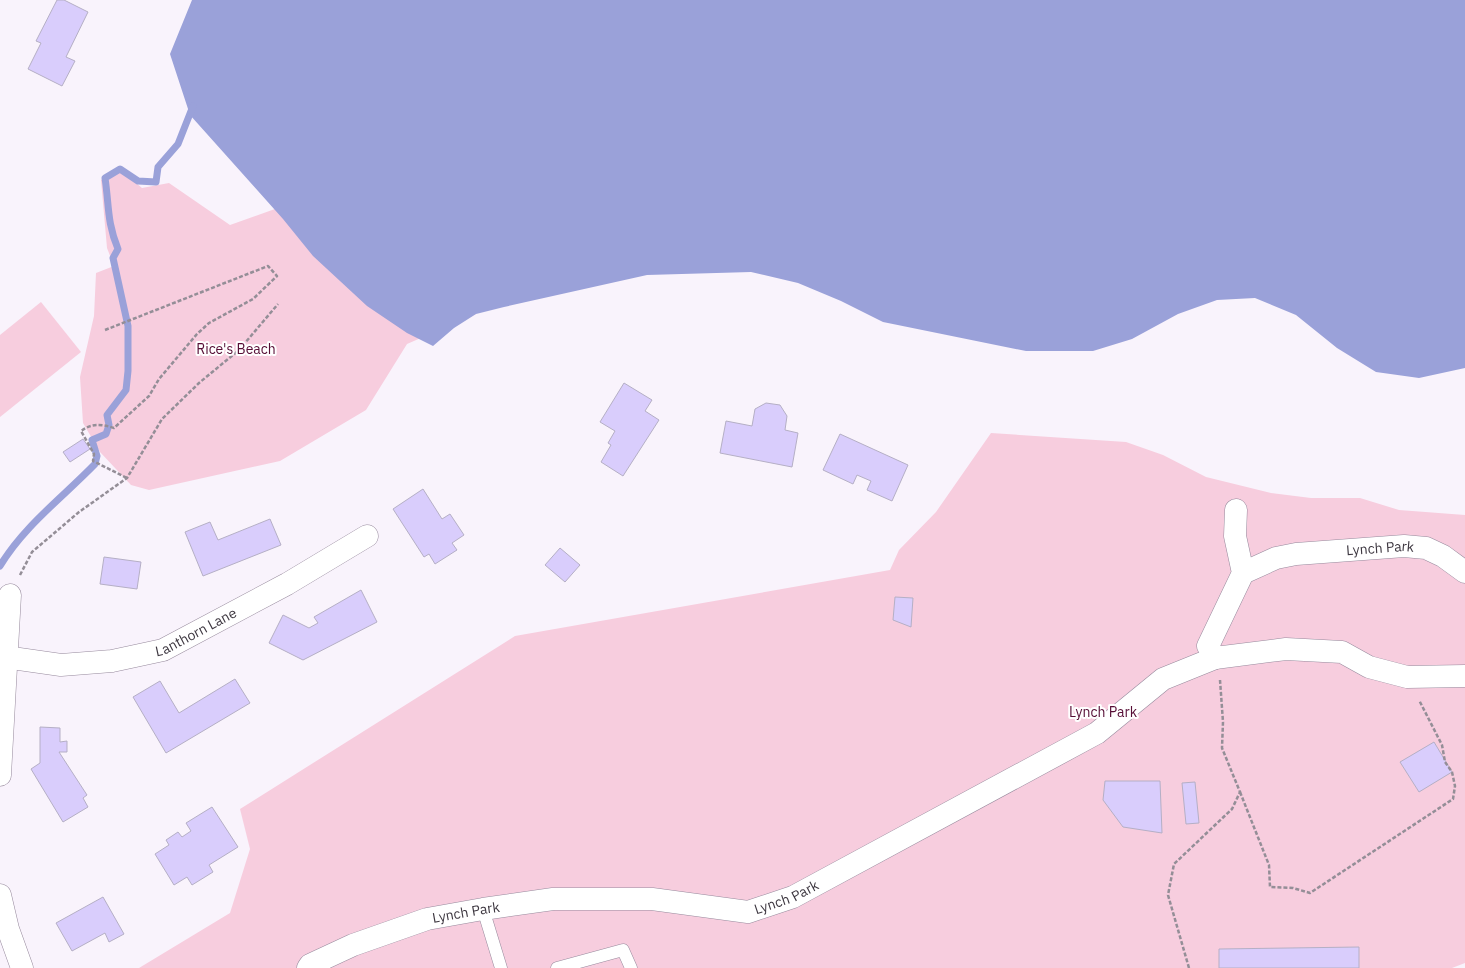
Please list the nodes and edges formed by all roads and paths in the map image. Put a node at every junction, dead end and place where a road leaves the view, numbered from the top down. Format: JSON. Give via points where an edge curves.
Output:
{"nodes":[{"id":1,"x":278,"y":304,"type":"dead end"},
{"id":2,"x":104,"y":330,"type":"dead end"},
{"id":3,"x":127,"y":478,"type":"junction"},
{"id":4,"x":1236,"y":510,"type":"dead end"},
{"id":5,"x":367,"y":536,"type":"dead end"},
{"id":6,"x":1465,"y":572,"type":"edge"},
{"id":7,"x":1243,"y":573,"type":"junction"},
{"id":8,"x":10,"y":595,"type":"joint"},
{"id":9,"x":5,"y":657,"type":"junction"},
{"id":10,"x":1214,"y":658,"type":"junction"},
{"id":11,"x":1465,"y":676,"type":"edge"},
{"id":12,"x":1407,"y":677,"type":"junction"},
{"id":13,"x":0,"y":776,"type":"edge"},
{"id":14,"x":1240,"y":792,"type":"junction"},
{"id":15,"x":0,"y":895,"type":"edge"},
{"id":16,"x":484,"y":909,"type":"junction"},
{"id":17,"x":22,"y":968,"type":"edge"},
{"id":18,"x":308,"y":968,"type":"edge"},
{"id":19,"x":501,"y":968,"type":"edge"},
{"id":20,"x":557,"y":968,"type":"edge"},
{"id":21,"x":631,"y":968,"type":"edge"},
{"id":22,"x":1189,"y":968,"type":"edge"}],
"edges":[{"from":1,"to":3,"type":"path","via":[[239,350],[199,383],[162,419]]},
{"from":2,"to":3,"type":"path","via":[[268,266],[277,276],[253,299],[209,323],[197,334],[149,396],[114,428],[103,424],[90,425],[81,431],[94,454],[93,461]]},
{"from":3,"to":8,"type":"path","via":[[79,512],[32,552]]},
{"from":4,"to":7,"type":"street","via":[[1235,536]]},
{"from":5,"to":9,"type":"street","name":"Lanthorn Lane","via":[[287,584],[163,650],[112,661],[61,665]]},
{"from":6,"to":7,"type":"street","name":"Lynch Park","via":[[1443,556],[1426,548],[1404,546],[1296,554],[1276,558]]},
{"from":7,"to":10,"type":"street","via":[[1208,646]]},
{"from":8,"to":9,"type":"street"},
{"from":9,"to":13,"type":"street"},
{"from":10,"to":12,"type":"street","name":"Lynch Park","via":[[1286,649],[1342,652],[1369,667]]},
{"from":10,"to":14,"type":"path","via":[[1222,687],[1222,748]]},
{"from":10,"to":16,"type":"street","name":"Lynch Park","via":[[1163,679],[1097,733],[793,897],[748,912],[652,899],[554,899]]},
{"from":11,"to":12,"type":"street","name":"Lynch Park"},
{"from":12,"to":14,"type":"path","via":[[1442,745],[1445,762],[1452,772],[1455,786],[1453,799],[1310,893],[1293,888],[1270,887],[1269,865]]},
{"from":14,"to":22,"type":"path","via":[[1232,809],[1174,864],[1168,895]]},
{"from":15,"to":17,"type":"street","via":[[8,929]]},
{"from":16,"to":18,"type":"street","name":"Lynch Park","via":[[427,919],[353,945]]},
{"from":16,"to":19,"type":"lane"},
{"from":20,"to":21,"type":"lane","via":[[623,950]]}]}
